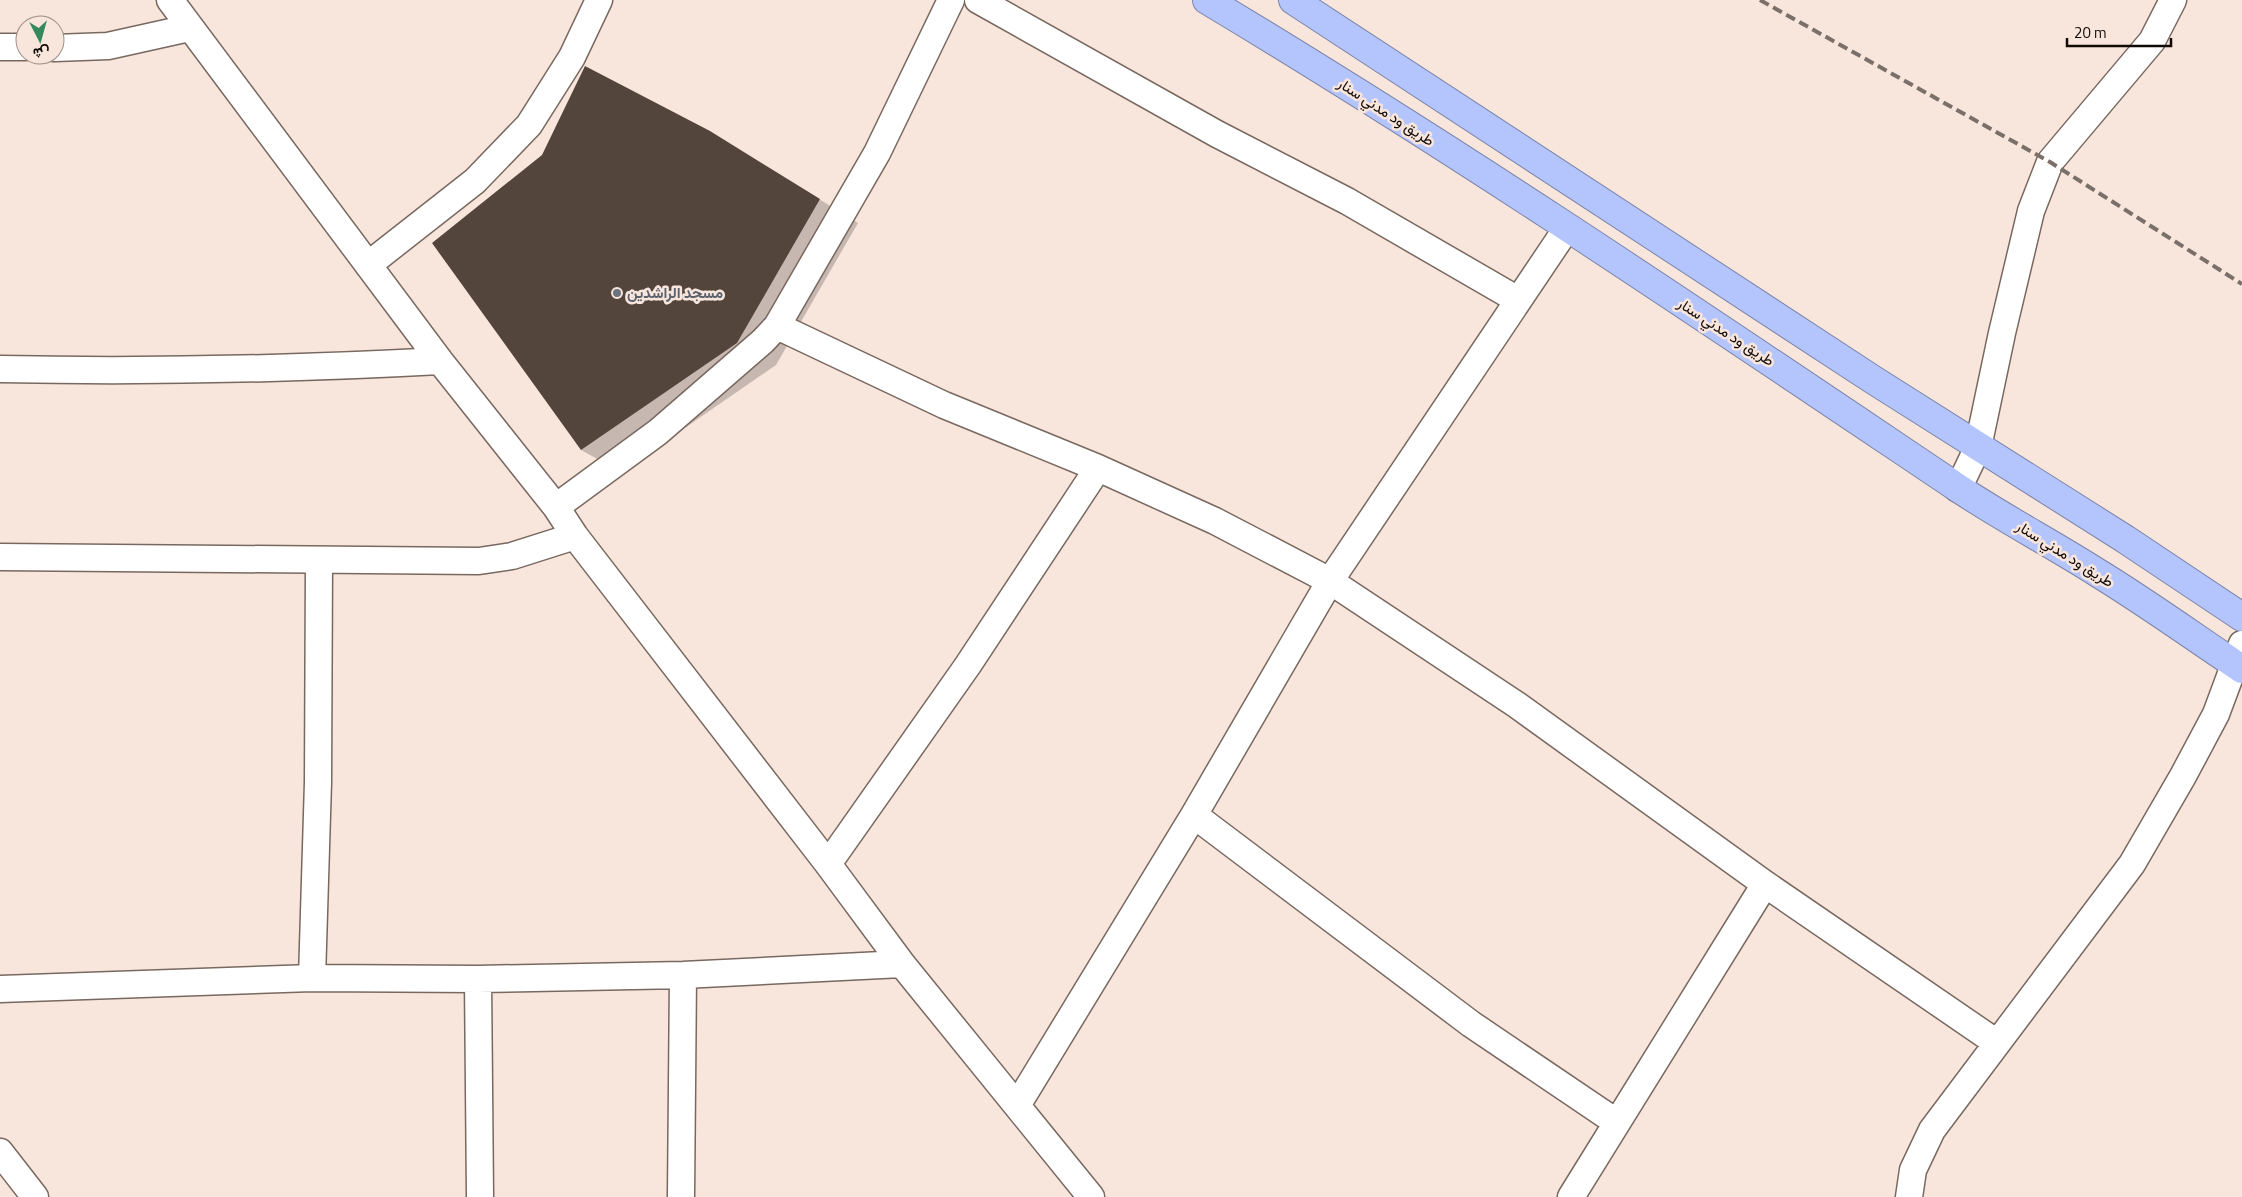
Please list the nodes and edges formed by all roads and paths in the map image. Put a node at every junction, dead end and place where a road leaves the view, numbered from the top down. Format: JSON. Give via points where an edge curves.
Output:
{"nodes":[{"id":1,"x":170,"y":0,"type":"edge"},
{"id":2,"x":598,"y":0,"type":"edge"},
{"id":3,"x":951,"y":0,"type":"edge"},
{"id":4,"x":978,"y":0,"type":"edge"},
{"id":5,"x":1208,"y":0,"type":"edge"},
{"id":6,"x":1293,"y":0,"type":"edge"},
{"id":7,"x":2173,"y":0,"type":"edge"},
{"id":8,"x":189,"y":28,"type":"junction"},
{"id":9,"x":0,"y":47,"type":"edge"},
{"id":10,"x":15,"y":48,"type":"edge"},
{"id":11,"x":65,"y":48,"type":"edge"},
{"id":12,"x":1567,"y":228,"type":"junction"},
{"id":13,"x":368,"y":265,"type":"junction"},
{"id":14,"x":1518,"y":300,"type":"junction"},
{"id":15,"x":777,"y":326,"type":"junction"},
{"id":16,"x":440,"y":361,"type":"junction"},
{"id":17,"x":0,"y":369,"type":"edge"},
{"id":18,"x":1978,"y":447,"type":"junction"},
{"id":19,"x":1098,"y":468,"type":"junction"},
{"id":20,"x":1958,"y":489,"type":"junction"},
{"id":21,"x":556,"y":507,"type":"junction"},
{"id":22,"x":575,"y":536,"type":"junction"},
{"id":23,"x":0,"y":557,"type":"edge"},
{"id":24,"x":319,"y":560,"type":"junction"},
{"id":25,"x":1330,"y":581,"type":"junction"},
{"id":26,"x":2242,"y":617,"type":"edge"},
{"id":27,"x":2239,"y":659,"type":"edge"},
{"id":28,"x":1194,"y":815,"type":"junction"},
{"id":29,"x":828,"y":864,"type":"junction"},
{"id":30,"x":1765,"y":884,"type":"junction"},
{"id":31,"x":902,"y":964,"type":"junction"},
{"id":32,"x":683,"y":975,"type":"junction"},
{"id":33,"x":312,"y":978,"type":"junction"},
{"id":34,"x":478,"y":980,"type":"junction"},
{"id":35,"x":0,"y":989,"type":"edge"},
{"id":36,"x":1997,"y":1043,"type":"junction"},
{"id":37,"x":1018,"y":1104,"type":"junction"},
{"id":38,"x":1616,"y":1122,"type":"junction"},
{"id":39,"x":0,"y":1152,"type":"edge"},
{"id":40,"x":36,"y":1197,"type":"edge"},
{"id":41,"x":480,"y":1197,"type":"edge"},
{"id":42,"x":682,"y":1197,"type":"edge"},
{"id":43,"x":1091,"y":1197,"type":"edge"},
{"id":44,"x":1571,"y":1197,"type":"edge"},
{"id":45,"x":1910,"y":1197,"type":"edge"}],
"edges":[{"from":1,"to":8,"type":"street"},
{"from":2,"to":13,"type":"street","via":[[572,57],[530,125],[475,181]]},
{"from":3,"to":15,"type":"street","via":[[877,153]]},
{"from":4,"to":14,"type":"street","via":[[1217,134],[1347,202]]},
{"from":5,"to":12,"type":"highway","name":"طريق ود مدني سنار"},
{"from":6,"to":18,"type":"highway"},
{"from":7,"to":18,"type":"street","via":[[2152,41],[2050,162],[2031,211]]},
{"from":8,"to":11,"type":"street","via":[[108,46]]},
{"from":8,"to":13,"type":"street"},
{"from":9,"to":10,"type":"street"},
{"from":12,"to":14,"type":"street"},
{"from":12,"to":20,"type":"highway","name":"طريق ود مدني سنار"},
{"from":13,"to":16,"type":"street"},
{"from":14,"to":25,"type":"street"},
{"from":15,"to":19,"type":"street","via":[[944,405]]},
{"from":15,"to":21,"type":"street","via":[[658,432]]},
{"from":16,"to":17,"type":"street","via":[[322,368]]},
{"from":16,"to":21,"type":"street"},
{"from":18,"to":20,"type":"street"},
{"from":18,"to":26,"type":"highway"},
{"from":19,"to":25,"type":"street","via":[[1215,521]]},
{"from":19,"to":29,"type":"street","via":[[968,665]]},
{"from":20,"to":27,"type":"highway","name":"طريق ود مدني سنار"},
{"from":21,"to":22,"type":"street"},
{"from":22,"to":24,"type":"street","via":[[512,556],[479,561]]},
{"from":22,"to":29,"type":"street"},
{"from":23,"to":24,"type":"street"},
{"from":24,"to":33,"type":"street","via":[[318,782]]},
{"from":25,"to":28,"type":"street"},
{"from":25,"to":30,"type":"street","via":[[1517,705]]},
{"from":27,"to":36,"type":"street","via":[[2216,714],[2184,776],[2132,864]]},
{"from":28,"to":37,"type":"street"},
{"from":28,"to":38,"type":"street","via":[[1471,1024]]},
{"from":29,"to":31,"type":"street"},
{"from":30,"to":36,"type":"street"},
{"from":30,"to":38,"type":"street"},
{"from":31,"to":32,"type":"street"},
{"from":31,"to":37,"type":"street"},
{"from":32,"to":34,"type":"street"},
{"from":32,"to":42,"type":"street"},
{"from":33,"to":34,"type":"street"},
{"from":33,"to":35,"type":"street"},
{"from":34,"to":41,"type":"street"},
{"from":36,"to":45,"type":"street","via":[[1932,1130],[1913,1170]]},
{"from":37,"to":43,"type":"street"},
{"from":38,"to":44,"type":"street"},
{"from":39,"to":40,"type":"street"}]}
